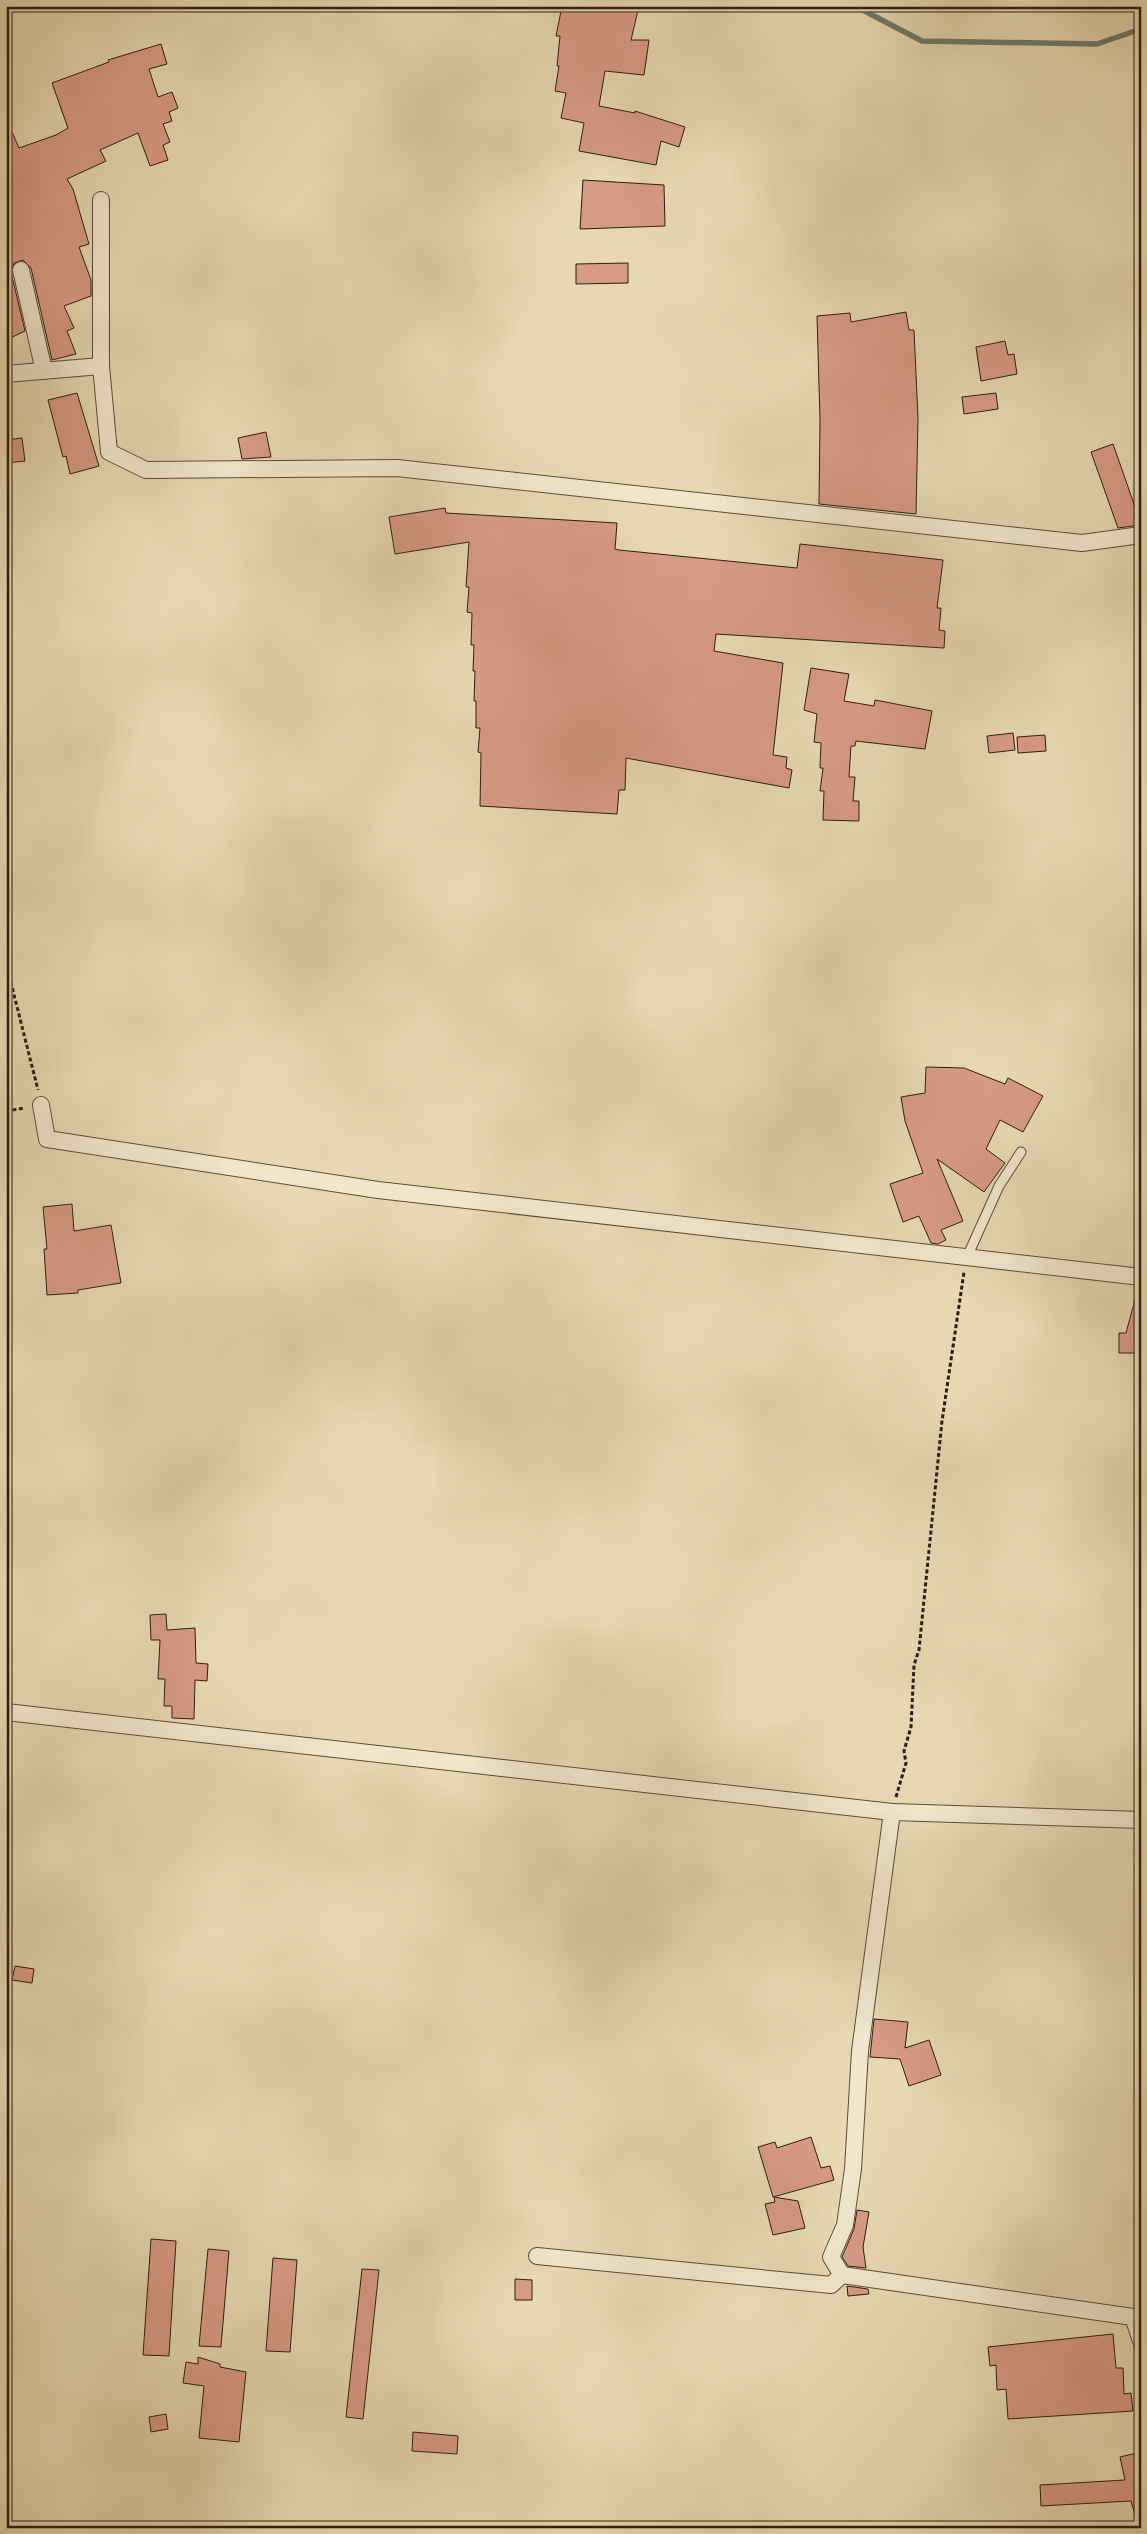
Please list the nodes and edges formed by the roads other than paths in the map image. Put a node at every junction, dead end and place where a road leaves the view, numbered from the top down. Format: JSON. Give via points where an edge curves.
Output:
{"nodes":[{"id":1,"x":101,"y":200,"type":"dead end"},
{"id":2,"x":21,"y":270,"type":"dead end"},
{"id":3,"x":101,"y":366,"type":"junction"},
{"id":4,"x":44,"y":371,"type":"junction"},
{"id":5,"x":6,"y":374,"type":"edge"},
{"id":6,"x":1141,"y":535,"type":"edge"},
{"id":7,"x":41,"y":1105,"type":"road end"},
{"id":8,"x":1021,"y":1152,"type":"dead end"},
{"id":9,"x":966,"y":1258,"type":"junction"},
{"id":10,"x":1141,"y":1278,"type":"edge"},
{"id":11,"x":6,"y":1712,"type":"edge"},
{"id":12,"x":892,"y":1812,"type":"junction"},
{"id":13,"x":1141,"y":1820,"type":"edge"},
{"id":14,"x":537,"y":2256,"type":"dead end"},
{"id":15,"x":837,"y":2280,"type":"junction"},
{"id":16,"x":1137,"y":2318,"type":"edge"},
{"id":17,"x":1141,"y":2341,"type":"edge"}],
"edges":[{"from":1,"to":3,"type":"street"},
{"from":2,"to":4,"type":"street"},
{"from":3,"to":4,"type":"street"},
{"from":3,"to":6,"type":"street","via":[[109,452],[146,470],[397,468],[1082,542]]},
{"from":4,"to":5,"type":"street"},
{"from":7,"to":9,"type":"street","via":[[47,1139],[378,1190]]},
{"from":8,"to":9,"type":"lane","via":[[999,1186]]},
{"from":9,"to":10,"type":"street"},
{"from":11,"to":12,"type":"street"},
{"from":12,"to":13,"type":"street"},
{"from":12,"to":15,"type":"street","via":[[860,2051],[845,2225],[831,2257]]},
{"from":14,"to":15,"type":"street"},
{"from":15,"to":16,"type":"street"},
{"from":16,"to":17,"type":"street"}]}
